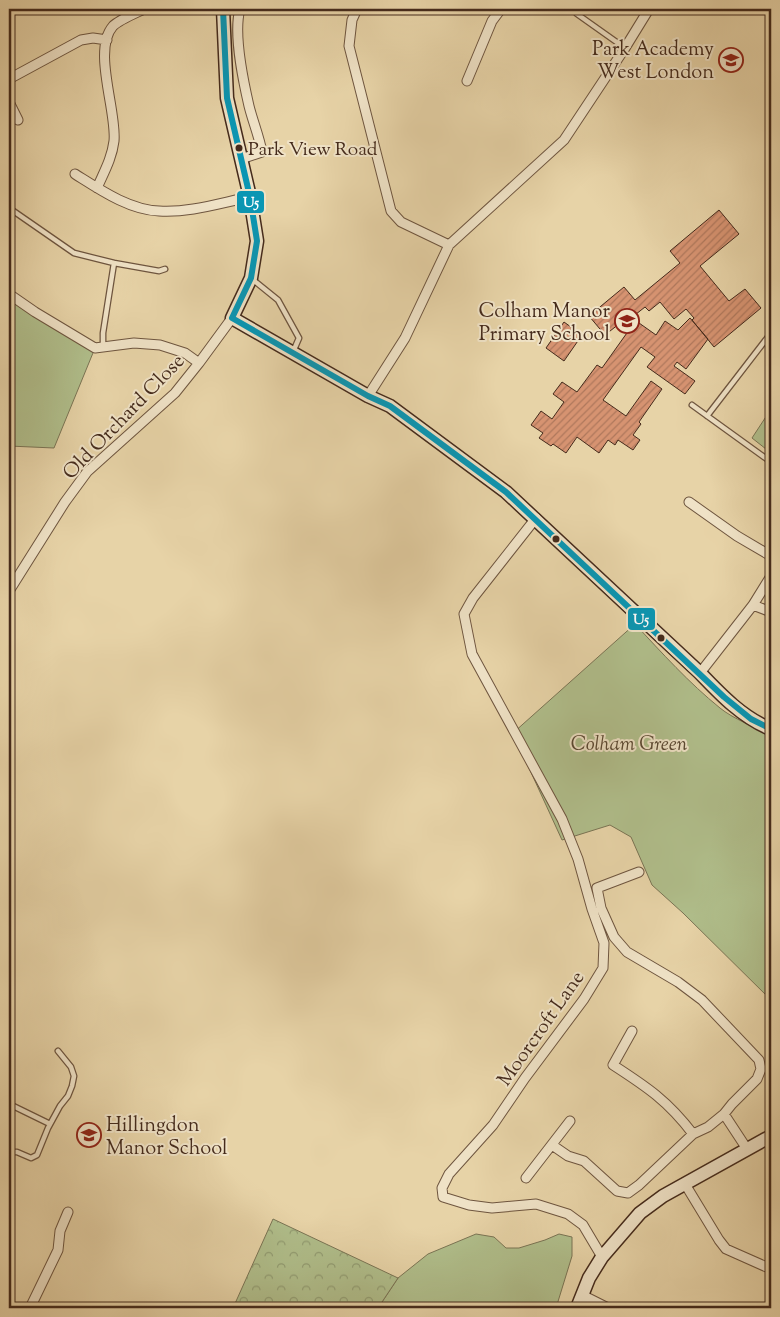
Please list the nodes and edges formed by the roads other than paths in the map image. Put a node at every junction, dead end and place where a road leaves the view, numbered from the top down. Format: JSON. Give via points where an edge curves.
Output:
{"nodes":[{"id":1,"x":144,"y":9,"type":"edge"},
{"id":2,"x":223,"y":9,"type":"edge"},
{"id":3,"x":240,"y":9,"type":"edge"},
{"id":4,"x":357,"y":9,"type":"edge"},
{"id":5,"x":501,"y":9,"type":"edge"},
{"id":6,"x":649,"y":9,"type":"edge"},
{"id":7,"x":577,"y":14,"type":"dead end"},
{"id":8,"x":106,"y":40,"type":"junction"},
{"id":9,"x":625,"y":48,"type":"junction"},
{"id":10,"x":9,"y":79,"type":"edge"},
{"id":11,"x":467,"y":81,"type":"dead end"},
{"id":12,"x":9,"y":102,"type":"edge"},
{"id":13,"x":18,"y":120,"type":"dead end"},
{"id":14,"x":241,"y":159,"type":"junction"},
{"id":15,"x":75,"y":174,"type":"dead end"},
{"id":16,"x":97,"y":188,"type":"junction"},
{"id":17,"x":250,"y":197,"type":"junction"},
{"id":18,"x":9,"y":208,"type":"edge"},
{"id":19,"x":450,"y":245,"type":"junction"},
{"id":20,"x":114,"y":263,"type":"junction"},
{"id":21,"x":165,"y":269,"type":"dead end"},
{"id":22,"x":251,"y":278,"type":"junction"},
{"id":23,"x":9,"y":294,"type":"edge"},
{"id":24,"x":232,"y":318,"type":"junction"},
{"id":25,"x":771,"y":333,"type":"edge"},
{"id":26,"x":102,"y":347,"type":"junction"},
{"id":27,"x":292,"y":353,"type":"junction"},
{"id":28,"x":199,"y":363,"type":"junction"},
{"id":29,"x":368,"y":396,"type":"junction"},
{"id":30,"x":692,"y":405,"type":"dead end"},
{"id":31,"x":707,"y":416,"type":"junction"},
{"id":32,"x":771,"y":462,"type":"edge"},
{"id":33,"x":689,"y":502,"type":"dead end"},
{"id":34,"x":536,"y":518,"type":"junction"},
{"id":35,"x":771,"y":556,"type":"edge"},
{"id":36,"x":771,"y":576,"type":"edge"},
{"id":37,"x":9,"y":591,"type":"edge"},
{"id":38,"x":753,"y":605,"type":"junction"},
{"id":39,"x":771,"y":612,"type":"edge"},
{"id":40,"x":700,"y":673,"type":"junction"},
{"id":41,"x":771,"y":729,"type":"edge"},
{"id":42,"x":639,"y":872,"type":"dead end"},
{"id":43,"x":632,"y":1031,"type":"dead end"},
{"id":44,"x":58,"y":1051,"type":"dead end"},
{"id":45,"x":9,"y":1104,"type":"edge"},
{"id":46,"x":724,"y":1114,"type":"junction"},
{"id":47,"x":570,"y":1121,"type":"dead end"},
{"id":48,"x":50,"y":1124,"type":"junction"},
{"id":49,"x":693,"y":1134,"type":"junction"},
{"id":50,"x":771,"y":1136,"type":"edge"},
{"id":51,"x":552,"y":1146,"type":"junction"},
{"id":52,"x":747,"y":1149,"type":"junction"},
{"id":53,"x":9,"y":1152,"type":"edge"},
{"id":54,"x":526,"y":1178,"type":"dead end"},
{"id":55,"x":686,"y":1184,"type":"junction"},
{"id":56,"x":68,"y":1212,"type":"dead end"},
{"id":57,"x":602,"y":1257,"type":"junction"},
{"id":58,"x":771,"y":1269,"type":"edge"},
{"id":59,"x":582,"y":1295,"type":"junction"},
{"id":60,"x":30,"y":1308,"type":"edge"},
{"id":61,"x":577,"y":1308,"type":"edge"},
{"id":62,"x":608,"y":1308,"type":"edge"}],
"edges":[{"from":1,"to":8,"type":"street","via":[[114,26]]},
{"from":2,"to":14,"type":"street","via":[[227,98]]},
{"from":3,"to":14,"type":"street","via":[[239,49],[262,152]]},
{"from":4,"to":19,"type":"street","via":[[352,20],[350,46],[391,210],[401,222]]},
{"from":5,"to":11,"type":"street","via":[[492,21]]},
{"from":6,"to":9,"type":"street"},
{"from":7,"to":9,"type":"lane"},
{"from":8,"to":10,"type":"street","via":[[81,40]]},
{"from":8,"to":16,"type":"street","via":[[104,57],[114,139],[111,158]]},
{"from":9,"to":19,"type":"street","via":[[564,140]]},
{"from":12,"to":13,"type":"street"},
{"from":14,"to":17,"type":"street"},
{"from":15,"to":16,"type":"street"},
{"from":16,"to":17,"type":"street","via":[[123,202],[158,211],[188,209]]},
{"from":17,"to":22,"type":"street","via":[[257,241]]},
{"from":18,"to":20,"type":"lane","via":[[74,253]]},
{"from":19,"to":29,"type":"street","via":[[404,338]]},
{"from":20,"to":21,"type":"lane","via":[[158,271]]},
{"from":20,"to":26,"type":"lane"},
{"from":22,"to":24,"type":"street"},
{"from":22,"to":27,"type":"lane","via":[[278,300],[299,338]]},
{"from":23,"to":26,"type":"street","via":[[95,348]]},
{"from":24,"to":27,"type":"street"},
{"from":24,"to":28,"type":"street","name":"Old Orchard Close"},
{"from":25,"to":31,"type":"lane"},
{"from":26,"to":28,"type":"street","via":[[134,343],[160,345],[185,353]]},
{"from":27,"to":29,"type":"street"},
{"from":28,"to":37,"type":"street","name":"Old Orchard Close","via":[[175,393],[87,472]]},
{"from":29,"to":34,"type":"street","via":[[390,406]]},
{"from":30,"to":31,"type":"lane"},
{"from":31,"to":32,"type":"lane"},
{"from":33,"to":35,"type":"street"},
{"from":34,"to":40,"type":"street"},
{"from":34,"to":57,"type":"street","name":"Moorcroft Lane","via":[[464,614],[472,654],[562,819],[578,859],[604,943],[603,968],[493,1125],[449,1174],[442,1188],[443,1197],[469,1205],[492,1208],[536,1204],[568,1214],[583,1225]]},
{"from":36,"to":38,"type":"street"},
{"from":38,"to":39,"type":"street"},
{"from":38,"to":40,"type":"street"},
{"from":40,"to":41,"type":"street","via":[[731,704]]},
{"from":42,"to":46,"type":"street","via":[[597,888],[601,908],[614,937],[627,952],[702,1000],[759,1060],[761,1069],[757,1080]]},
{"from":43,"to":49,"type":"street","via":[[613,1065],[654,1092]]},
{"from":44,"to":48,"type":"lane","via":[[74,1076],[68,1096]]},
{"from":45,"to":48,"type":"lane"},
{"from":46,"to":49,"type":"street"},
{"from":46,"to":52,"type":"street"},
{"from":47,"to":51,"type":"street"},
{"from":48,"to":53,"type":"lane","via":[[34,1158]]},
{"from":49,"to":51,"type":"street","via":[[628,1193],[617,1191],[584,1161]]},
{"from":50,"to":52,"type":"street"},
{"from":51,"to":54,"type":"street"},
{"from":52,"to":55,"type":"street"},
{"from":55,"to":57,"type":"street","via":[[640,1213]]},
{"from":55,"to":58,"type":"street","via":[[726,1249]]},
{"from":56,"to":60,"type":"street","via":[[60,1231],[58,1250]]},
{"from":57,"to":59,"type":"street"},
{"from":59,"to":61,"type":"street"},
{"from":59,"to":62,"type":"street"}]}
